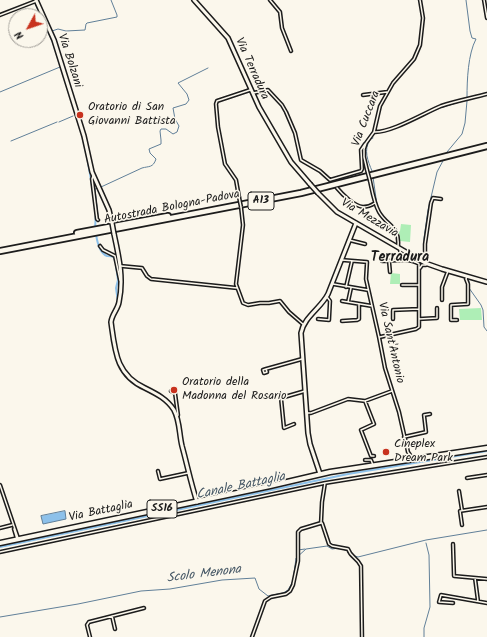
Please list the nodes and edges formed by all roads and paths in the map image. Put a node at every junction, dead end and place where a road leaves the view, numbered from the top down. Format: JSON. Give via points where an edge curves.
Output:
{"nodes":[{"id":1,"x":194,"y":0,"type":"edge"},
{"id":2,"x":270,"y":0,"type":"edge"},
{"id":3,"x":420,"y":0,"type":"edge"},
{"id":4,"x":484,"y":0,"type":"edge"},
{"id":5,"x":36,"y":1,"type":"edge"},
{"id":6,"x":0,"y":15,"type":"edge"},
{"id":7,"x":487,"y":18,"type":"edge"},
{"id":8,"x":291,"y":51,"type":"dead end"},
{"id":9,"x":250,"y":89,"type":"junction"},
{"id":10,"x":387,"y":92,"type":"junction"},
{"id":11,"x":252,"y":94,"type":"junction"},
{"id":12,"x":487,"y":94,"type":"edge"},
{"id":13,"x":363,"y":95,"type":"dead end"},
{"id":14,"x":374,"y":132,"type":"junction"},
{"id":15,"x":365,"y":144,"type":"junction"},
{"id":16,"x":487,"y":144,"type":"edge"},
{"id":17,"x":285,"y":151,"type":"joint"},
{"id":18,"x":94,"y":176,"type":"junction"},
{"id":19,"x":337,"y":188,"type":"dead end"},
{"id":20,"x":441,"y":198,"type":"dead end"},
{"id":21,"x":376,"y":203,"type":"junction"},
{"id":22,"x":98,"y":220,"type":"dead end"},
{"id":23,"x":356,"y":223,"type":"junction"},
{"id":24,"x":349,"y":240,"type":"junction"},
{"id":25,"x":365,"y":244,"type":"dead end"},
{"id":26,"x":100,"y":246,"type":"dead end"},
{"id":27,"x":399,"y":248,"type":"junction"},
{"id":28,"x":1,"y":250,"type":"edge"},
{"id":29,"x":342,"y":260,"type":"junction"},
{"id":30,"x":401,"y":260,"type":"junction"},
{"id":31,"x":352,"y":261,"type":"junction"},
{"id":32,"x":382,"y":261,"type":"dead end"},
{"id":33,"x":389,"y":261,"type":"junction"},
{"id":34,"x":423,"y":264,"type":"junction"},
{"id":35,"x":121,"y":266,"type":"junction"},
{"id":36,"x":448,"y":271,"type":"junction"},
{"id":37,"x":390,"y":272,"type":"dead end"},
{"id":38,"x":467,"y":276,"type":"junction"},
{"id":39,"x":121,"y":280,"type":"junction"},
{"id":40,"x":487,"y":282,"type":"edge"},
{"id":41,"x":333,"y":284,"type":"junction"},
{"id":42,"x":402,"y":285,"type":"dead end"},
{"id":43,"x":418,"y":285,"type":"junction"},
{"id":44,"x":346,"y":287,"type":"junction"},
{"id":45,"x":237,"y":288,"type":"junction"},
{"id":46,"x":351,"y":288,"type":"junction"},
{"id":47,"x":368,"y":290,"type":"junction"},
{"id":48,"x":327,"y":297,"type":"junction"},
{"id":49,"x":442,"y":300,"type":"dead end"},
{"id":50,"x":342,"y":301,"type":"dead end"},
{"id":51,"x":348,"y":302,"type":"junction"},
{"id":52,"x":359,"y":304,"type":"junction"},
{"id":53,"x":372,"y":306,"type":"junction"},
{"id":54,"x":437,"y":308,"type":"dead end"},
{"id":55,"x":419,"y":309,"type":"junction"},
{"id":56,"x":318,"y":319,"type":"dead end"},
{"id":57,"x":394,"y":319,"type":"dead end"},
{"id":58,"x":419,"y":319,"type":"junction"},
{"id":59,"x":457,"y":320,"type":"dead end"},
{"id":60,"x":342,"y":321,"type":"dead end"},
{"id":61,"x":303,"y":323,"type":"junction"},
{"id":62,"x":379,"y":337,"type":"junction"},
{"id":63,"x":304,"y":359,"type":"junction"},
{"id":64,"x":266,"y":369,"type":"dead end"},
{"id":65,"x":171,"y":391,"type":"dead end"},
{"id":66,"x":305,"y":391,"type":"junction"},
{"id":67,"x":392,"y":391,"type":"junction"},
{"id":68,"x":365,"y":401,"type":"junction"},
{"id":69,"x":307,"y":413,"type":"junction"},
{"id":70,"x":430,"y":414,"type":"dead end"},
{"id":71,"x":177,"y":416,"type":"junction"},
{"id":72,"x":294,"y":424,"type":"dead end"},
{"id":73,"x":404,"y":437,"type":"junction"},
{"id":74,"x":487,"y":448,"type":"edge"},
{"id":75,"x":374,"y":456,"type":"dead end"},
{"id":76,"x":487,"y":457,"type":"edge"},
{"id":77,"x":408,"y":458,"type":"junction"},
{"id":78,"x":365,"y":460,"type":"dead end"},
{"id":79,"x":373,"y":466,"type":"junction"},
{"id":80,"x":158,"y":471,"type":"dead end"},
{"id":81,"x":320,"y":471,"type":"junction"},
{"id":82,"x":189,"y":473,"type":"junction"},
{"id":83,"x":487,"y":475,"type":"edge"},
{"id":84,"x":467,"y":478,"type":"dead end"},
{"id":85,"x":325,"y":483,"type":"junction"},
{"id":86,"x":0,"y":485,"type":"edge"},
{"id":87,"x":1,"y":490,"type":"edge"},
{"id":88,"x":459,"y":491,"type":"dead end"},
{"id":89,"x":197,"y":502,"type":"junction"},
{"id":90,"x":487,"y":507,"type":"edge"},
{"id":91,"x":462,"y":510,"type":"junction"},
{"id":92,"x":321,"y":523,"type":"junction"},
{"id":93,"x":13,"y":524,"type":"junction"},
{"id":94,"x":462,"y":525,"type":"dead end"},
{"id":95,"x":14,"y":527,"type":"junction"},
{"id":96,"x":0,"y":528,"type":"edge"},
{"id":97,"x":17,"y":540,"type":"junction"},
{"id":98,"x":0,"y":543,"type":"edge"},
{"id":99,"x":453,"y":544,"type":"dead end"},
{"id":100,"x":0,"y":552,"type":"edge"},
{"id":101,"x":475,"y":578,"type":"junction"},
{"id":102,"x":487,"y":579,"type":"edge"},
{"id":103,"x":478,"y":601,"type":"junction"},
{"id":104,"x":487,"y":602,"type":"edge"},
{"id":105,"x":453,"y":603,"type":"dead end"},
{"id":106,"x":144,"y":608,"type":"dead end"},
{"id":107,"x":112,"y":616,"type":"junction"},
{"id":108,"x":115,"y":629,"type":"dead end"},
{"id":109,"x":90,"y":637,"type":"edge"},
{"id":110,"x":252,"y":637,"type":"edge"},
{"id":111,"x":362,"y":637,"type":"edge"}],
"edges":[{"from":1,"to":9,"type":"street","name":"Via Terradura","via":[[228,38]]},
{"from":2,"to":8,"type":"street","via":[[280,12]]},
{"from":3,"to":10,"type":"street","name":"Via Cuccara","via":[[423,28],[418,53]]},
{"from":4,"to":7,"type":"street"},
{"from":5,"to":6,"type":"street"},
{"from":5,"to":18,"type":"street","name":"Via Bolzani","via":[[54,40]]},
{"from":9,"to":11,"type":"street","name":"Via Terradura"},
{"from":9,"to":45,"type":"street","bridge":true,"via":[[217,101],[216,104],[225,164],[236,180],[241,207],[243,225]]},
{"from":10,"to":13,"type":"street"},
{"from":10,"to":14,"type":"street","name":"Via Cuccara","via":[[380,106]]},
{"from":11,"to":15,"type":"street","via":[[266,90],[271,92],[283,107],[294,130],[300,159],[330,180],[361,171],[361,150]]},
{"from":11,"to":17,"type":"street","name":"Via Terradura"},
{"from":12,"to":14,"type":"street","via":[[442,106],[396,126]]},
{"from":14,"to":15,"type":"street","name":"Via Cuccara"},
{"from":15,"to":21,"type":"street","name":"Via Cuccara","bridge":true,"via":[[363,155]]},
{"from":16,"to":28,"type":"highway","name":"Autostrada Bologna-Padova","number":"A13","via":[[301,190]]},
{"from":16,"to":28,"type":"highway","name":"Autostrada Bologna-Padova","number":"A13","via":[[302,193]]},
{"from":17,"to":23,"type":"street","name":"Via Mezzavia","bridge":true,"via":[[296,168],[334,210]]},
{"from":18,"to":22,"type":"street","name":"Via Bolzani","via":[[92,178]]},
{"from":18,"to":35,"type":"street","name":"Via Bolzani","bridge":true,"via":[[109,210]]},
{"from":19,"to":21,"type":"street","via":[[349,200],[360,206]]},
{"from":20,"to":34,"type":"street","via":[[433,198],[431,203]]},
{"from":21,"to":27,"type":"street","name":"Via Cuccara","via":[[379,212],[395,229]]},
{"from":23,"to":24,"type":"street"},
{"from":23,"to":27,"type":"street","name":"Via Mezzavia"},
{"from":24,"to":25,"type":"street"},
{"from":24,"to":29,"type":"street"},
{"from":26,"to":39,"type":"street","name":"Via Bolzani","via":[[115,256]]},
{"from":27,"to":30,"type":"street","name":"Via Cuccara"},
{"from":27,"to":34,"type":"street","name":"Via Mezzavia"},
{"from":29,"to":31,"type":"street"},
{"from":29,"to":41,"type":"street"},
{"from":30,"to":33,"type":"street"},
{"from":30,"to":34,"type":"street"},
{"from":31,"to":44,"type":"street"},
{"from":31,"to":47,"type":"street","name":"Via Sant'Antonio","via":[[366,262]]},
{"from":32,"to":33,"type":"street"},
{"from":33,"to":37,"type":"street"},
{"from":34,"to":36,"type":"street","name":"Via Mezzavia"},
{"from":34,"to":43,"type":"street","via":[[419,270]]},
{"from":35,"to":39,"type":"street","name":"Via Bolzani"},
{"from":35,"to":45,"type":"street","via":[[142,268],[151,279]]},
{"from":36,"to":38,"type":"street","name":"Via Mezzavia"},
{"from":36,"to":49,"type":"street","via":[[442,287]]},
{"from":38,"to":40,"type":"street","name":"Via Mezzavia"},
{"from":38,"to":59,"type":"street","via":[[468,304],[451,305],[451,320]]},
{"from":39,"to":71,"type":"street","name":"Via Bolzani","via":[[119,302],[111,322],[119,364],[135,383],[158,394],[166,401]]},
{"from":41,"to":44,"type":"street"},
{"from":41,"to":48,"type":"street"},
{"from":42,"to":43,"type":"street"},
{"from":43,"to":55,"type":"street"},
{"from":44,"to":46,"type":"street"},
{"from":45,"to":61,"type":"street","via":[[243,304],[280,301]]},
{"from":46,"to":47,"type":"street"},
{"from":46,"to":51,"type":"street"},
{"from":47,"to":53,"type":"street","name":"Via Sant'Antonio"},
{"from":48,"to":56,"type":"street","via":[[330,301],[329,320]]},
{"from":48,"to":61,"type":"street"},
{"from":50,"to":51,"type":"street"},
{"from":51,"to":52,"type":"street"},
{"from":52,"to":53,"type":"street"},
{"from":52,"to":60,"type":"street","via":[[359,319]]},
{"from":53,"to":62,"type":"street","name":"Via Sant'Antonio"},
{"from":54,"to":58,"type":"street","via":[[437,318]]},
{"from":55,"to":57,"type":"street","via":[[393,310]]},
{"from":55,"to":58,"type":"street"},
{"from":58,"to":62,"type":"street","via":[[419,327],[416,329]]},
{"from":61,"to":63,"type":"street","via":[[301,333]]},
{"from":62,"to":67,"type":"street","name":"Via Sant'Antonio"},
{"from":63,"to":64,"type":"street"},
{"from":63,"to":66,"type":"street"},
{"from":65,"to":71,"type":"street","name":"Via Bolzani","via":[[176,393]]},
{"from":66,"to":69,"type":"street"},
{"from":66,"to":72,"type":"street","via":[[282,398],[284,428]]},
{"from":67,"to":68,"type":"street"},
{"from":67,"to":73,"type":"street","name":"Via Sant'Antonio"},
{"from":68,"to":69,"type":"street","via":[[348,399]]},
{"from":68,"to":75,"type":"street","via":[[374,424],[361,430]]},
{"from":69,"to":81,"type":"street","via":[[309,439]]},
{"from":70,"to":73,"type":"street","via":[[424,415],[426,432]]},
{"from":71,"to":82,"type":"street","name":"Via Bolzani"},
{"from":73,"to":77,"type":"street","name":"Via Sant'Antonio"},
{"from":74,"to":77,"type":"main road","number":"SS16","via":[[415,460]]},
{"from":76,"to":85,"type":"street"},
{"from":77,"to":79,"type":"main road","number":"SS16","via":[[400,462]]},
{"from":78,"to":79,"type":"street","via":[[371,460]]},
{"from":79,"to":81,"type":"main road","number":"SS16"},
{"from":80,"to":82,"type":"street","via":[[160,479]]},
{"from":81,"to":89,"type":"main road","name":"Via Battaglia","number":"SS16","via":[[315,476]]},
{"from":82,"to":89,"type":"street","name":"Via Bolzani"},
{"from":83,"to":84,"type":"street"},
{"from":85,"to":92,"type":"street"},
{"from":85,"to":100,"type":"street"},
{"from":86,"to":87,"type":"street"},
{"from":87,"to":93,"type":"street"},
{"from":88,"to":91,"type":"street"},
{"from":89,"to":97,"type":"main road","name":"Via Battaglia","number":"SS16"},
{"from":90,"to":91,"type":"street"},
{"from":91,"to":94,"type":"street","via":[[459,513]]},
{"from":92,"to":110,"type":"street","via":[[299,531],[299,555],[290,590],[286,594],[267,598]]},
{"from":92,"to":111,"type":"street","via":[[329,544],[348,549],[359,562]]},
{"from":93,"to":95,"type":"street"},
{"from":93,"to":96,"type":"street"},
{"from":95,"to":97,"type":"street"},
{"from":95,"to":97,"type":"street"},
{"from":97,"to":98,"type":"main road","number":"SS16"},
{"from":99,"to":101,"type":"street","via":[[453,575]]},
{"from":101,"to":102,"type":"street"},
{"from":101,"to":103,"type":"street"},
{"from":103,"to":104,"type":"street"},
{"from":103,"to":105,"type":"street","via":[[441,595],[439,602]]},
{"from":106,"to":107,"type":"street"},
{"from":107,"to":108,"type":"street"},
{"from":107,"to":109,"type":"street","via":[[87,623]]}]}
